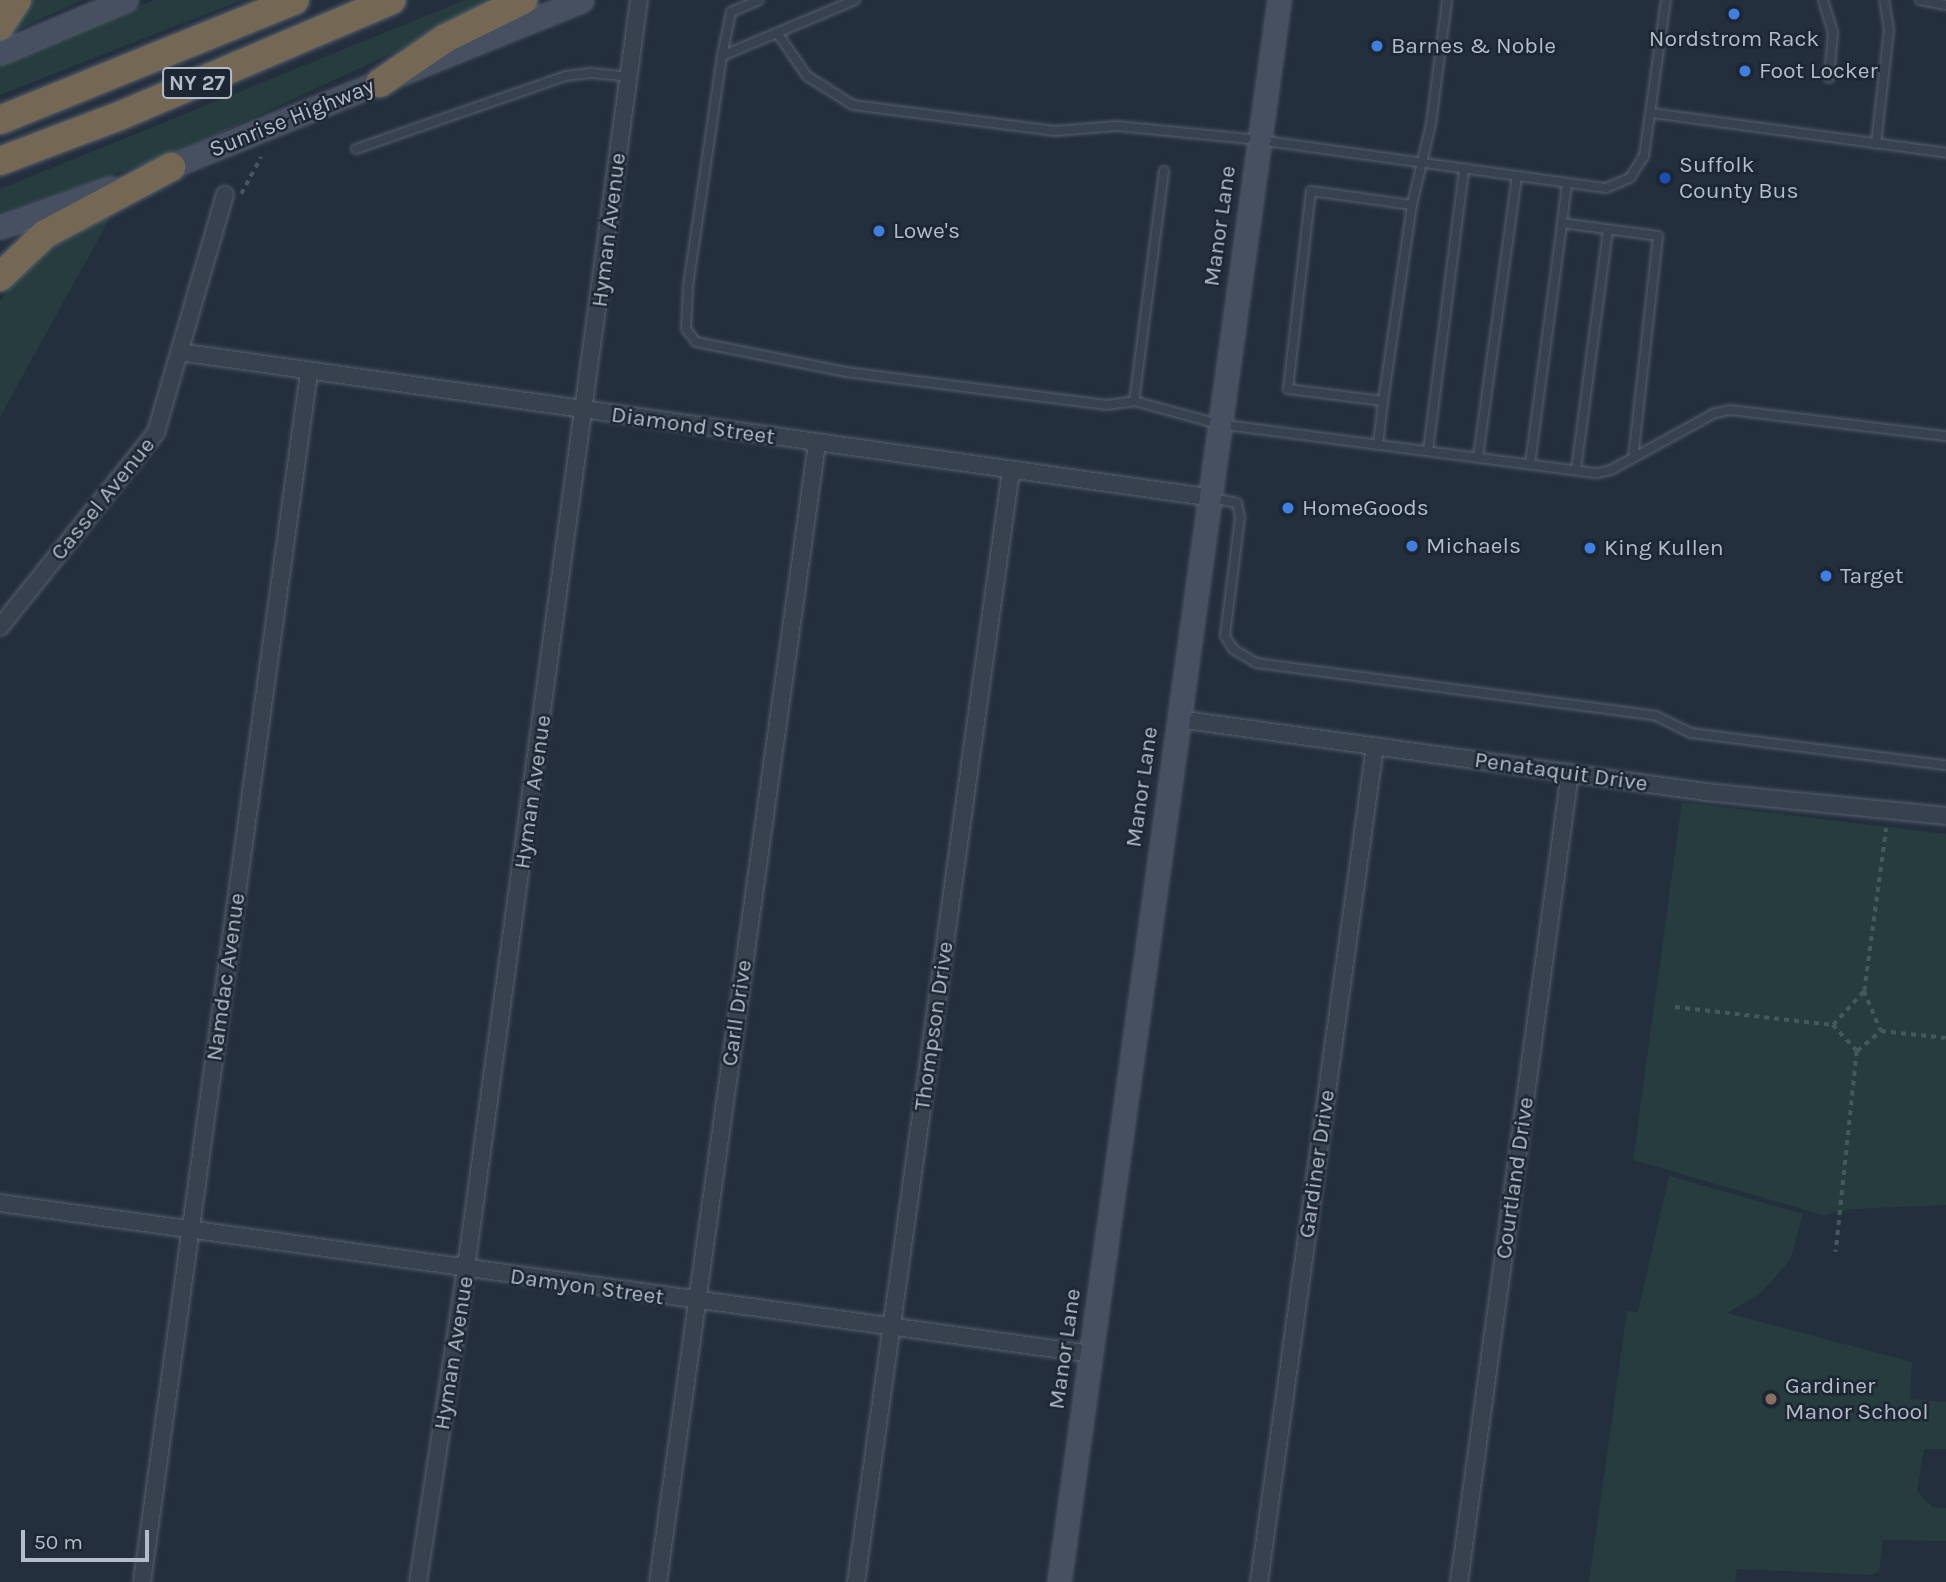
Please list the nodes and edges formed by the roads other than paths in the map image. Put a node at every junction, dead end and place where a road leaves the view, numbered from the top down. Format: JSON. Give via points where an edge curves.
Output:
{"nodes":[{"id":1,"x":17,"y":0,"type":"edge"},
{"id":2,"x":126,"y":0,"type":"edge"},
{"id":3,"x":295,"y":0,"type":"edge"},
{"id":4,"x":392,"y":0,"type":"edge"},
{"id":5,"x":523,"y":0,"type":"edge"},
{"id":6,"x":582,"y":0,"type":"edge"},
{"id":7,"x":639,"y":0,"type":"edge"},
{"id":8,"x":759,"y":0,"type":"edge"},
{"id":9,"x":855,"y":0,"type":"edge"},
{"id":10,"x":1279,"y":0,"type":"edge"},
{"id":11,"x":1447,"y":0,"type":"edge"},
{"id":12,"x":1666,"y":0,"type":"edge"},
{"id":13,"x":1823,"y":0,"type":"edge"},
{"id":14,"x":1884,"y":0,"type":"edge"},
{"id":15,"x":1920,"y":0,"type":"edge"},
{"id":16,"x":1946,"y":5,"type":"edge"},
{"id":17,"x":0,"y":26,"type":"edge"},
{"id":18,"x":778,"y":34,"type":"junction"},
{"id":19,"x":0,"y":53,"type":"edge"},
{"id":20,"x":722,"y":56,"type":"junction"},
{"id":21,"x":629,"y":77,"type":"junction"},
{"id":22,"x":1829,"y":78,"type":"dead end"},
{"id":23,"x":380,"y":83,"type":"junction"},
{"id":24,"x":1652,"y":113,"type":"junction"},
{"id":25,"x":0,"y":120,"type":"edge"},
{"id":26,"x":1259,"y":140,"type":"junction"},
{"id":27,"x":1876,"y":144,"type":"junction"},
{"id":28,"x":356,"y":149,"type":"dead end"},
{"id":29,"x":1946,"y":153,"type":"edge"},
{"id":30,"x":0,"y":160,"type":"edge"},
{"id":31,"x":1423,"y":163,"type":"junction"},
{"id":32,"x":171,"y":167,"type":"junction"},
{"id":33,"x":1464,"y":169,"type":"junction"},
{"id":34,"x":1164,"y":171,"type":"dead end"},
{"id":35,"x":1517,"y":177,"type":"junction"},
{"id":36,"x":1566,"y":185,"type":"junction"},
{"id":37,"x":225,"y":195,"type":"road end"},
{"id":38,"x":1412,"y":205,"type":"junction"},
{"id":39,"x":1562,"y":223,"type":"junction"},
{"id":40,"x":0,"y":227,"type":"edge"},
{"id":41,"x":1608,"y":229,"type":"junction"},
{"id":42,"x":0,"y":277,"type":"edge"},
{"id":43,"x":179,"y":352,"type":"junction"},
{"id":44,"x":309,"y":372,"type":"junction"},
{"id":45,"x":1134,"y":401,"type":"junction"},
{"id":46,"x":1384,"y":401,"type":"junction"},
{"id":47,"x":586,"y":410,"type":"junction"},
{"id":48,"x":1218,"y":424,"type":"junction"},
{"id":49,"x":1946,"y":436,"type":"edge"},
{"id":50,"x":817,"y":443,"type":"junction"},
{"id":51,"x":1378,"y":444,"type":"junction"},
{"id":52,"x":1428,"y":451,"type":"junction"},
{"id":53,"x":1478,"y":457,"type":"junction"},
{"id":54,"x":1633,"y":458,"type":"junction"},
{"id":55,"x":1530,"y":464,"type":"junction"},
{"id":56,"x":1576,"y":470,"type":"junction"},
{"id":57,"x":1011,"y":471,"type":"junction"},
{"id":58,"x":1207,"y":497,"type":"junction"},
{"id":59,"x":0,"y":627,"type":"edge"},
{"id":60,"x":1178,"y":719,"type":"junction"},
{"id":61,"x":1375,"y":746,"type":"junction"},
{"id":62,"x":1946,"y":765,"type":"edge"},
{"id":63,"x":1570,"y":773,"type":"junction"},
{"id":64,"x":1946,"y":816,"type":"edge"},
{"id":65,"x":0,"y":1203,"type":"edge"},
{"id":66,"x":191,"y":1230,"type":"junction"},
{"id":67,"x":467,"y":1268,"type":"junction"},
{"id":68,"x":696,"y":1303,"type":"junction"},
{"id":69,"x":892,"y":1328,"type":"junction"},
{"id":70,"x":1091,"y":1354,"type":"junction"},
{"id":71,"x":142,"y":1582,"type":"edge"},
{"id":72,"x":418,"y":1582,"type":"edge"},
{"id":73,"x":658,"y":1582,"type":"edge"},
{"id":74,"x":856,"y":1582,"type":"edge"},
{"id":75,"x":1059,"y":1582,"type":"edge"},
{"id":76,"x":1259,"y":1582,"type":"edge"},
{"id":77,"x":1459,"y":1582,"type":"edge"}],
"edges":[{"from":1,"to":17,"type":"highway"},
{"from":2,"to":19,"type":"street"},
{"from":3,"to":25,"type":"highway","number":"NY 27"},
{"from":4,"to":30,"type":"highway","number":"NY 27","via":[[122,115]]},
{"from":5,"to":23,"type":"highway","via":[[446,38]]},
{"from":6,"to":23,"type":"street","name":"Sunrise Highway"},
{"from":7,"to":21,"type":"street","name":"Hyman Avenue"},
{"from":8,"to":20,"type":"lane","via":[[731,12]]},
{"from":9,"to":18,"type":"lane"},
{"from":10,"to":26,"type":"street","name":"Manor Lane"},
{"from":11,"to":31,"type":"lane"},
{"from":12,"to":24,"type":"lane"},
{"from":13,"to":22,"type":"lane","via":[[1833,33]]},
{"from":14,"to":27,"type":"lane","via":[[1889,30]]},
{"from":15,"to":16,"type":"lane"},
{"from":18,"to":20,"type":"lane"},
{"from":18,"to":26,"type":"lane","via":[[807,76],[853,105],[1055,131],[1116,126]]},
{"from":20,"to":45,"type":"lane","via":[[688,287],[687,329],[696,342],[810,366],[979,390],[1107,405]]},
{"from":21,"to":28,"type":"lane","via":[[566,76]]},
{"from":21,"to":47,"type":"street","name":"Hyman Avenue"},
{"from":23,"to":32,"type":"street","name":"Sunrise Highway"},
{"from":24,"to":27,"type":"lane"},
{"from":24,"to":36,"type":"lane","via":[[1644,156],[1630,178],[1606,188]]},
{"from":26,"to":31,"type":"lane"},
{"from":26,"to":48,"type":"street","name":"Manor Lane"},
{"from":27,"to":29,"type":"lane"},
{"from":31,"to":33,"type":"lane"},
{"from":31,"to":38,"type":"lane"},
{"from":32,"to":40,"type":"street","name":"Sunrise Highway"},
{"from":32,"to":42,"type":"highway","via":[[45,234]]},
{"from":33,"to":35,"type":"lane"},
{"from":33,"to":52,"type":"lane"},
{"from":34,"to":45,"type":"lane"},
{"from":35,"to":36,"type":"lane"},
{"from":35,"to":53,"type":"lane"},
{"from":36,"to":39,"type":"lane"},
{"from":37,"to":43,"type":"street","name":"Cassel Avenue"},
{"from":38,"to":46,"type":"lane"},
{"from":38,"to":46,"type":"lane","via":[[1311,191],[1288,390]]},
{"from":39,"to":41,"type":"lane"},
{"from":39,"to":55,"type":"lane"},
{"from":41,"to":54,"type":"lane","via":[[1658,236]]},
{"from":41,"to":56,"type":"lane"},
{"from":43,"to":44,"type":"street","name":"Diamond Street"},
{"from":43,"to":59,"type":"street","name":"Cassel Avenue","via":[[156,432]]},
{"from":44,"to":47,"type":"street","name":"Diamond Street"},
{"from":44,"to":66,"type":"street","name":"Namdac Avenue"},
{"from":45,"to":48,"type":"lane"},
{"from":46,"to":51,"type":"lane"},
{"from":47,"to":50,"type":"street","name":"Diamond Street"},
{"from":47,"to":67,"type":"street","name":"Hyman Avenue"},
{"from":48,"to":51,"type":"lane"},
{"from":48,"to":58,"type":"street","name":"Manor Lane"},
{"from":49,"to":54,"type":"lane","via":[[1730,410],[1715,413]]},
{"from":50,"to":57,"type":"street","name":"Diamond Street"},
{"from":50,"to":68,"type":"street","name":"Carll Drive"},
{"from":51,"to":52,"type":"lane"},
{"from":52,"to":53,"type":"lane"},
{"from":53,"to":55,"type":"lane"},
{"from":54,"to":56,"type":"lane","via":[[1611,470]]},
{"from":55,"to":56,"type":"lane"},
{"from":57,"to":58,"type":"street","name":"Diamond Street"},
{"from":57,"to":69,"type":"street","name":"Thompson Drive"},
{"from":58,"to":60,"type":"street","name":"Manor Lane"},
{"from":58,"to":62,"type":"lane","via":[[1237,503],[1240,517],[1225,636],[1233,649],[1256,663],[1656,716],[1691,733]]},
{"from":60,"to":61,"type":"street","name":"Penataquit Drive"},
{"from":60,"to":70,"type":"street","name":"Manor Lane"},
{"from":61,"to":63,"type":"street","name":"Penataquit Drive"},
{"from":61,"to":76,"type":"street","name":"Gardiner Drive"},
{"from":63,"to":64,"type":"street","name":"Penataquit Drive"},
{"from":63,"to":77,"type":"street","name":"Courtland Drive"},
{"from":65,"to":66,"type":"street","name":"Damyon Street"},
{"from":66,"to":67,"type":"street","name":"Damyon Street"},
{"from":66,"to":71,"type":"street","name":"Namdac Avenue"},
{"from":67,"to":68,"type":"street","name":"Damyon Street"},
{"from":67,"to":72,"type":"street","name":"Hyman Avenue"},
{"from":68,"to":69,"type":"street","name":"Damyon Street"},
{"from":68,"to":73,"type":"street","name":"Carll Drive"},
{"from":69,"to":70,"type":"street","name":"Damyon Street"},
{"from":69,"to":74,"type":"street","name":"Thompson Drive"},
{"from":70,"to":75,"type":"street","name":"Manor Lane"}]}
